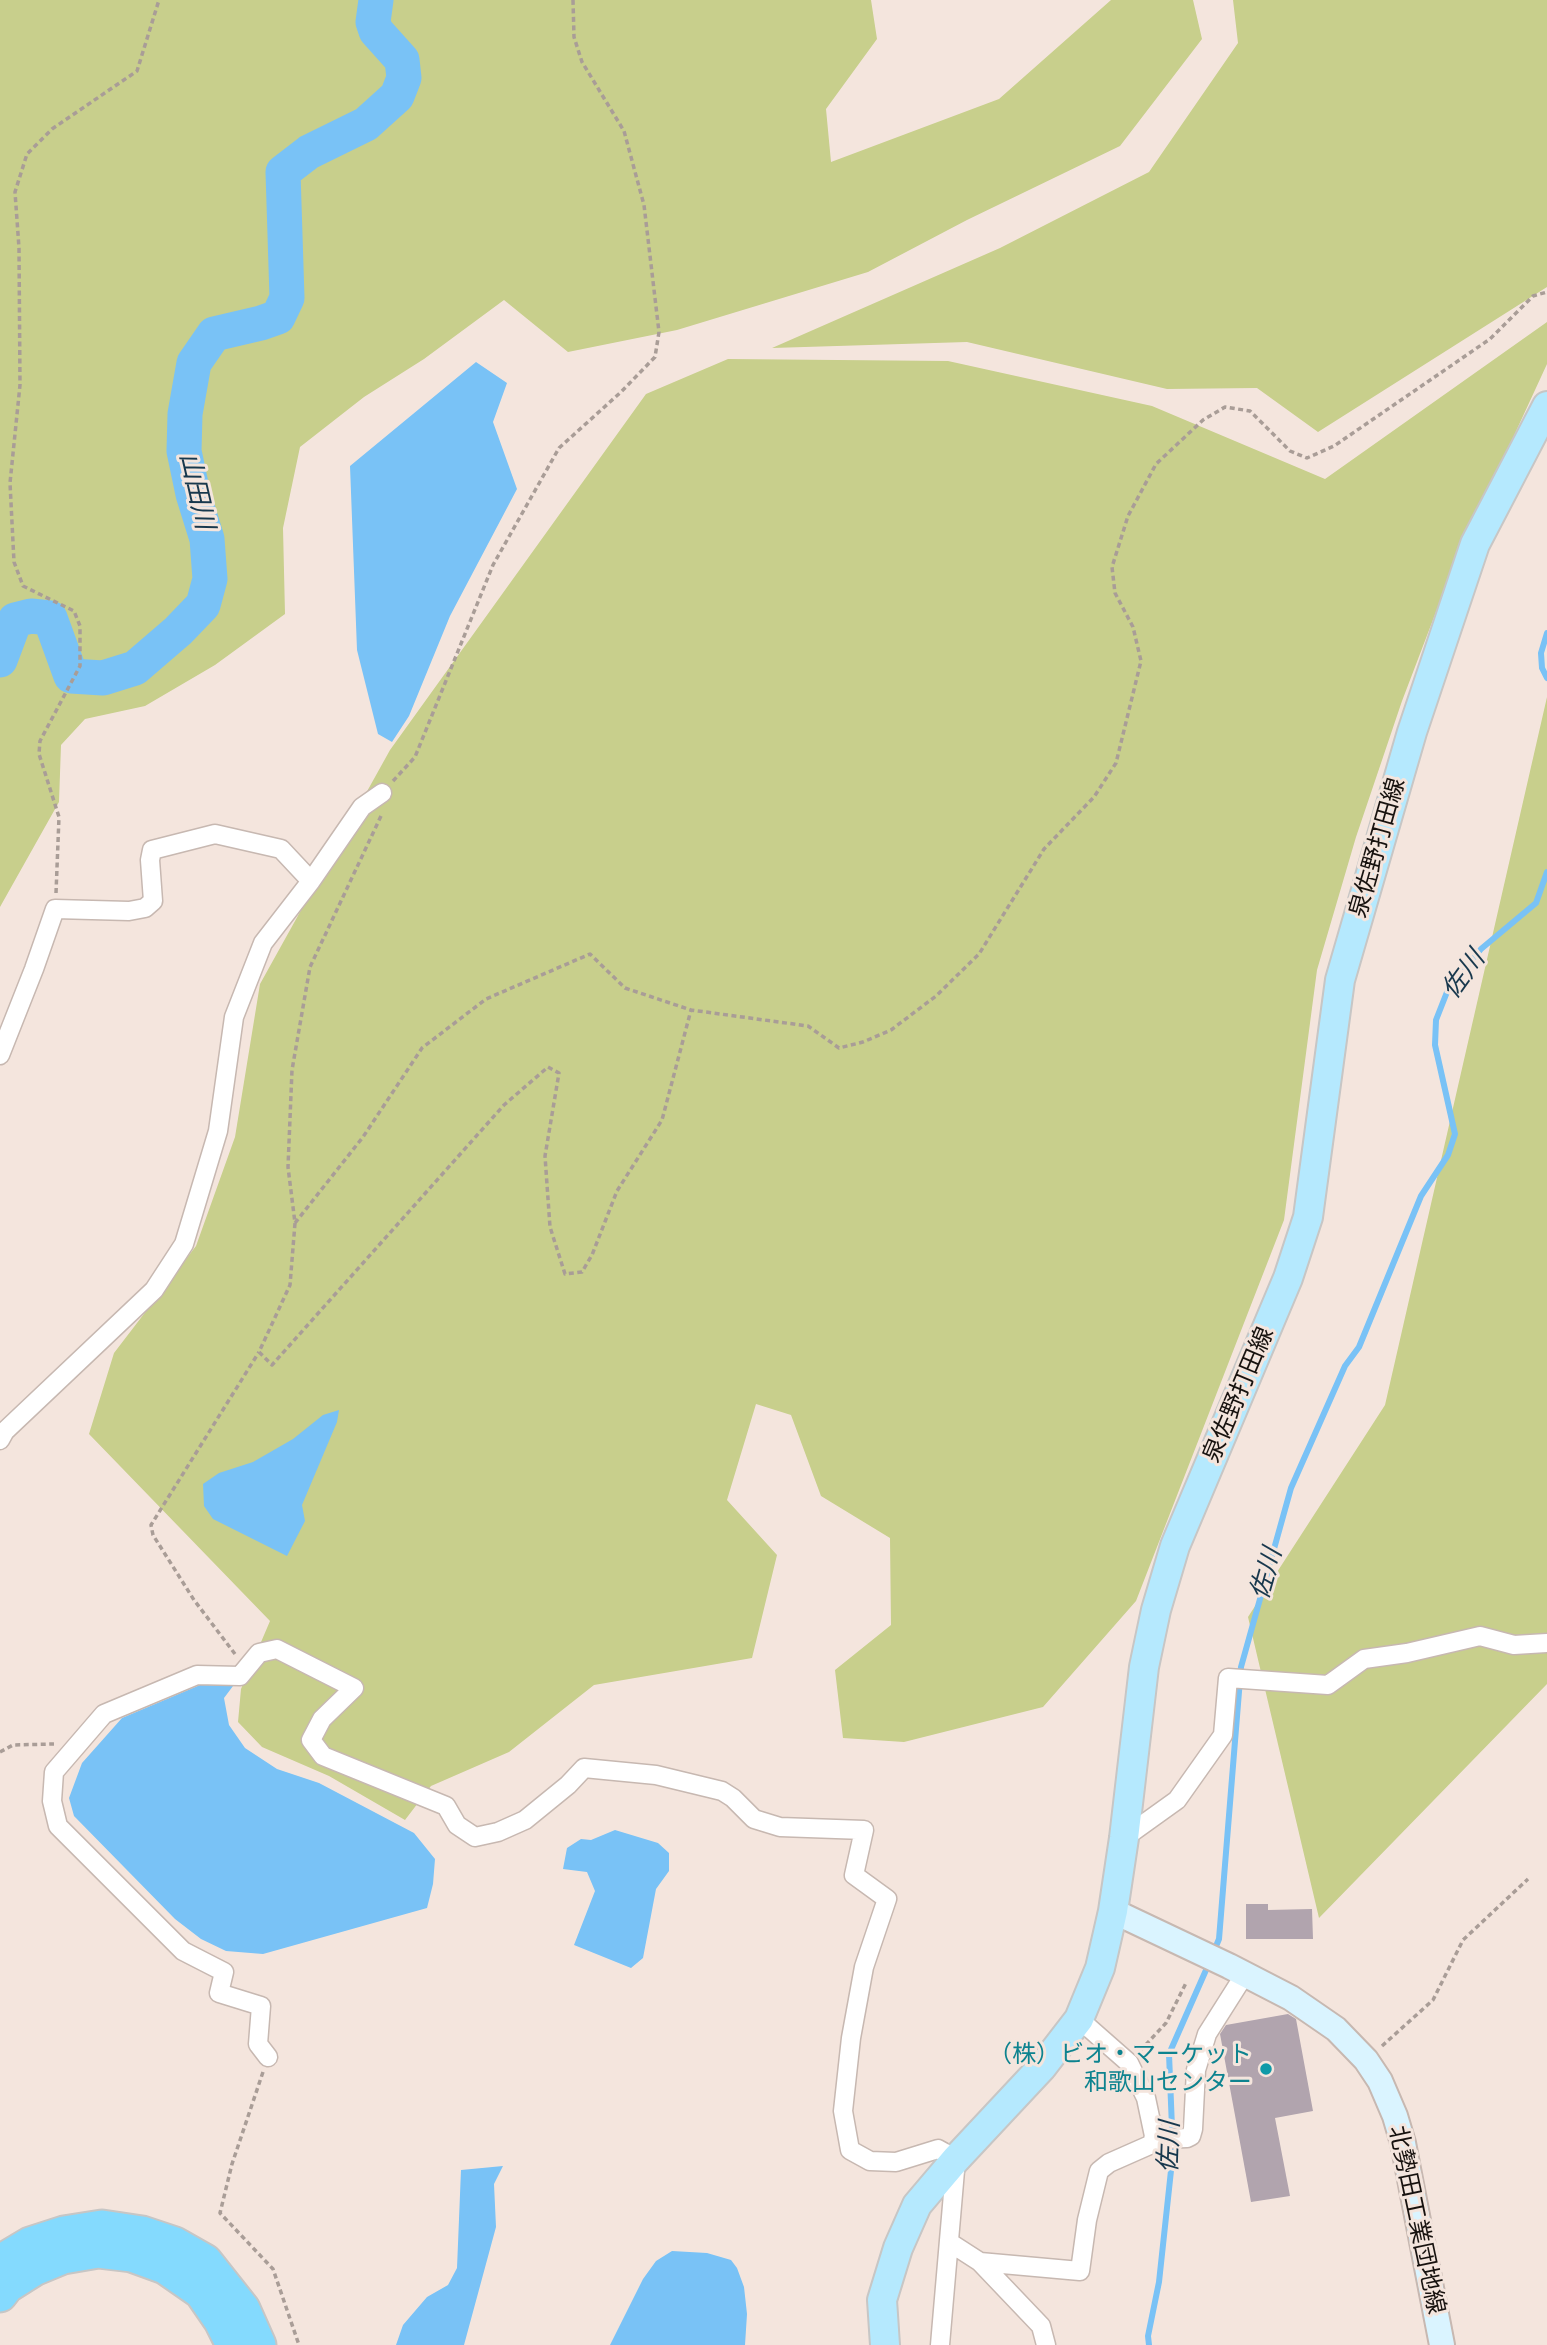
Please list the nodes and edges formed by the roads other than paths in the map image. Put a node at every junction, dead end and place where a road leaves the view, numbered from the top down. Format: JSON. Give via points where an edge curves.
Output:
{"nodes":[{"id":1,"x":1547,"y":406,"type":"edge"},
{"id":2,"x":382,"y":793,"type":"road end"},
{"id":3,"x":311,"y":881,"type":"junction"},
{"id":4,"x":0,"y":1055,"type":"edge"},
{"id":5,"x":0,"y":1440,"type":"edge"},
{"id":6,"x":1547,"y":1643,"type":"edge"},
{"id":7,"x":1124,"y":1838,"type":"junction"},
{"id":8,"x":1112,"y":1911,"type":"junction"},
{"id":9,"x":1237,"y":1970,"type":"junction"},
{"id":10,"x":1079,"y":2019,"type":"junction"},
{"id":11,"x":268,"y":2057,"type":"road end"},
{"id":12,"x":1158,"y":2137,"type":"junction"},
{"id":13,"x":956,"y":2159,"type":"junction"},
{"id":14,"x":949,"y":2242,"type":"junction"},
{"id":15,"x":0,"y":2262,"type":"edge"},
{"id":16,"x":980,"y":2262,"type":"junction"},
{"id":17,"x":0,"y":2295,"type":"edge"},
{"id":18,"x":233,"y":2345,"type":"edge"},
{"id":19,"x":259,"y":2345,"type":"edge"},
{"id":20,"x":885,"y":2345,"type":"edge"},
{"id":21,"x":940,"y":2345,"type":"edge"},
{"id":22,"x":1046,"y":2345,"type":"edge"},
{"id":23,"x":1442,"y":2345,"type":"edge"}],
"edges":[{"from":1,"to":7,"type":"main road","name":"泉佐野打田線","via":[[1475,544],[1412,732],[1340,979],[1308,1217],[1175,1546],[1156,1610],[1144,1667]]},
{"from":2,"to":3,"type":"street","via":[[362,807]]},
{"from":3,"to":4,"type":"street","via":[[281,849],[215,834],[152,850],[153,901],[145,908],[55,909]]},
{"from":3,"to":5,"type":"street","via":[[263,943],[234,1017],[218,1130],[184,1244],[154,1290]]},
{"from":6,"to":7,"type":"street","via":[[1514,1645],[1480,1636],[1364,1659],[1328,1685],[1228,1678],[1223,1735],[1177,1800]]},
{"from":7,"to":8,"type":"main road","name":"泉佐野打田線"},
{"from":8,"to":9,"type":"street","name":"北勢田工業団地線"},
{"from":8,"to":10,"type":"main road","name":"泉佐野打田線","via":[[1100,1968]]},
{"from":9,"to":12,"type":"street","via":[[1196,2070],[1191,2136]]},
{"from":9,"to":23,"type":"street","name":"北勢田工業団地線","via":[[1292,1998],[1336,2029],[1380,2081],[1403,2143]]},
{"from":10,"to":12,"type":"street","via":[[1129,2063]]},
{"from":10,"to":13,"type":"main road","name":"泉佐野打田線","via":[[1042,2067]]},
{"from":11,"to":13,"type":"street","via":[[258,2045],[261,2006],[219,1993],[224,1972],[183,1951],[77,1846],[58,1826],[52,1801],[54,1772],[104,1714],[197,1675],[240,1676],[259,1653],[277,1648],[354,1688],[322,1719],[311,1741],[323,1756],[446,1806],[457,1825],[475,1837],[524,1820],[584,1768],[656,1775],[722,1791],[754,1819],[780,1827],[864,1830],[854,1875],[887,1899],[864,1967],[851,2038],[843,2111],[850,2150],[870,2161],[896,2162],[938,2149]]},
{"from":12,"to":16,"type":"street","via":[[1098,2171],[1080,2271]]},
{"from":13,"to":14,"type":"street"},
{"from":13,"to":20,"type":"main road","name":"泉佐野打田線","via":[[917,2205],[898,2248],[882,2300]]},
{"from":14,"to":16,"type":"street"},
{"from":14,"to":21,"type":"street"},
{"from":15,"to":19,"type":"highway","via":[[30,2244],[64,2233],[102,2227],[142,2233],[205,2261],[243,2309]]},
{"from":16,"to":22,"type":"street","via":[[1041,2326]]},
{"from":17,"to":18,"type":"highway","via":[[34,2269],[63,2257],[98,2252],[132,2255],[164,2267],[201,2292]]}]}
